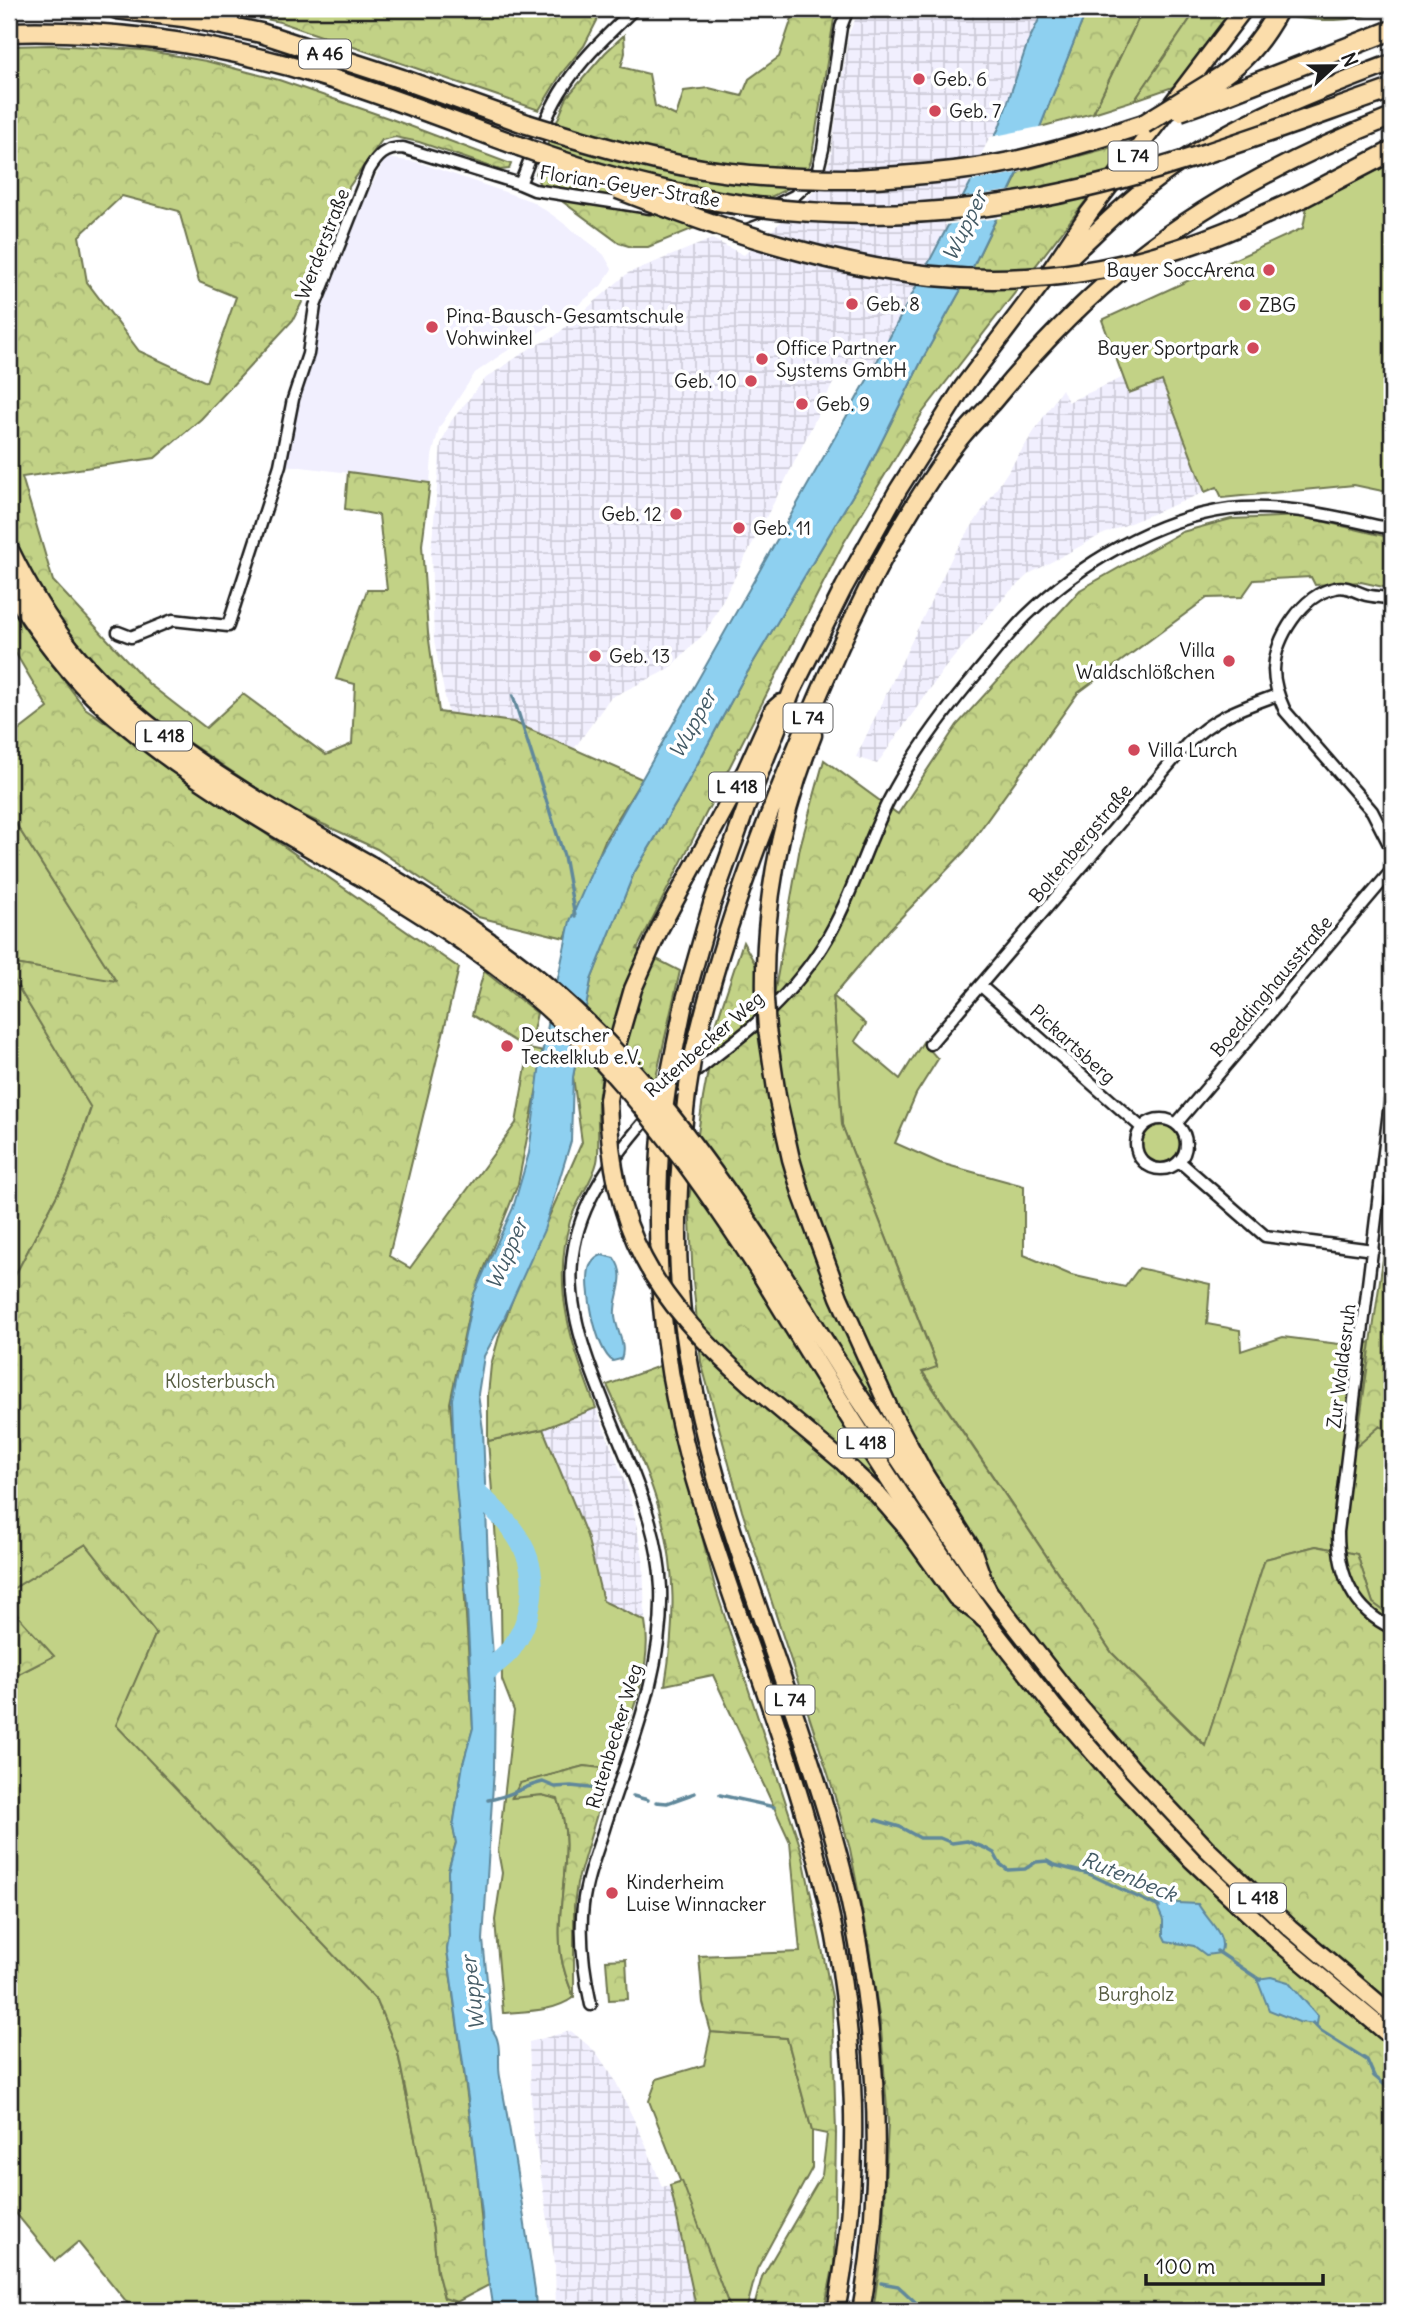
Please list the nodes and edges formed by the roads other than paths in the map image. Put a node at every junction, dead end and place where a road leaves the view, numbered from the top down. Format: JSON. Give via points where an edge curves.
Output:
{"nodes":[{"id":1,"x":117,"y":9,"type":"edge"},
{"id":2,"x":634,"y":9,"type":"edge"},
{"id":3,"x":848,"y":9,"type":"edge"},
{"id":4,"x":1244,"y":9,"type":"edge"},
{"id":5,"x":1279,"y":9,"type":"edge"},
{"id":6,"x":1392,"y":30,"type":"edge"},
{"id":7,"x":9,"y":32,"type":"edge"},
{"id":8,"x":1392,"y":63,"type":"edge"},
{"id":9,"x":1389,"y":90,"type":"edge"},
{"id":10,"x":1212,"y":92,"type":"junction"},
{"id":11,"x":1392,"y":117,"type":"edge"},
{"id":12,"x":1392,"y":151,"type":"edge"},
{"id":13,"x":548,"y":157,"type":"junction"},
{"id":14,"x":520,"y":184,"type":"junction"},
{"id":15,"x":1044,"y":280,"type":"junction"},
{"id":16,"x":989,"y":406,"type":"junction"},
{"id":17,"x":1392,"y":529,"type":"edge"},
{"id":18,"x":9,"y":550,"type":"edge"},
{"id":19,"x":9,"y":585,"type":"edge"},
{"id":20,"x":1392,"y":598,"type":"edge"},
{"id":21,"x":118,"y":632,"type":"dead end"},
{"id":22,"x":792,"y":691,"type":"junction"},
{"id":23,"x":1277,"y":695,"type":"junction"},
{"id":24,"x":1392,"y":850,"type":"edge"},
{"id":25,"x":1392,"y":870,"type":"edge"},
{"id":26,"x":367,"y":872,"type":"junction"},
{"id":27,"x":981,"y":986,"type":"junction"},
{"id":28,"x":930,"y":1044,"type":"dead end"},
{"id":29,"x":1392,"y":1086,"type":"edge"},
{"id":30,"x":1176,"y":1124,"type":"junction"},
{"id":31,"x":1142,"y":1128,"type":"junction"},
{"id":32,"x":1179,"y":1161,"type":"junction"},
{"id":33,"x":1373,"y":1250,"type":"junction"},
{"id":34,"x":762,"y":1259,"type":"junction"},
{"id":35,"x":986,"y":1588,"type":"junction"},
{"id":36,"x":984,"y":1618,"type":"junction"},
{"id":37,"x":1392,"y":1628,"type":"edge"},
{"id":38,"x":591,"y":2005,"type":"dead end"},
{"id":39,"x":1392,"y":2015,"type":"edge"},
{"id":40,"x":1392,"y":2037,"type":"edge"},
{"id":41,"x":836,"y":2311,"type":"edge"},
{"id":42,"x":861,"y":2311,"type":"edge"}],
"edges":[{"from":1,"to":10,"type":"highway","number":"A 46","bridge":true,"via":[[261,33],[599,147],[771,177],[855,179],[1014,161],[1144,124]]},
{"from":2,"to":14,"type":"street","via":[[565,84]]},
{"from":3,"to":14,"type":"street","name":"Florian-Geyer-Straße","via":[[841,27],[818,169],[794,196],[735,221],[534,190]]},
{"from":4,"to":15,"type":"highway","number":"L 74","via":[[1089,213]]},
{"from":5,"to":10,"type":"highway","via":[[1262,38]]},
{"from":6,"to":10,"type":"highway"},
{"from":7,"to":13,"type":"highway","number":"A 46","bridge":true,"via":[[155,39],[250,56],[327,77]]},
{"from":8,"to":15,"type":"highway","number":"L 74","via":[[1312,93],[1220,136],[1150,184]]},
{"from":9,"to":13,"type":"highway","number":"A 46","bridge":true,"via":[[1120,179],[1041,197],[921,213],[815,214],[734,205],[654,189]]},
{"from":11,"to":16,"type":"highway","number":"L 74","via":[[1279,167],[1134,259],[1043,344]]},
{"from":12,"to":13,"type":"highway","bridge":true,"via":[[1304,197],[1179,250],[1099,270],[1030,279],[943,278],[848,264],[744,235],[615,188]]},
{"from":14,"to":21,"type":"street","name":"Werderstraße","via":[[403,148],[379,155],[315,306],[281,465],[228,626],[173,620],[131,638]]},
{"from":15,"to":22,"type":"highway","number":"L 74","via":[[963,387],[898,490]]},
{"from":16,"to":35,"type":"highway","number":"L 74","bridge":true,"via":[[889,563],[832,684],[802,762],[775,863],[766,936],[765,999],[776,1096],[791,1159],[839,1297],[890,1410],[972,1549]]},
{"from":16,"to":42,"type":"highway","number":"L 74","bridge":true,"via":[[961,436],[917,500],[859,602],[762,832],[718,960],[692,1061],[679,1170],[681,1306],[708,1453],[824,1808],[847,1894],[864,1986],[874,2075],[876,2170]]},
{"from":17,"to":38,"type":"street","name":"Rutenbecker Weg","via":[[1271,508],[1201,514],[1117,548],[1053,593],[1025,617],[940,716],[905,770],[843,907],[801,976],[752,1026],[680,1084],[619,1152],[595,1188],[573,1249],[574,1314],[594,1381],[648,1511],[661,1587],[658,1644],[646,1703],[583,1905],[583,1951]]},
{"from":18,"to":26,"type":"highway","number":"L 418","via":[[44,614],[71,650],[131,711]]},
{"from":19,"to":26,"type":"highway","number":"L 418","via":[[59,658],[129,726],[222,794]]},
{"from":20,"to":23,"type":"street","via":[[1337,587],[1310,601],[1283,638],[1275,662]]},
{"from":22,"to":36,"type":"highway","number":"L 418","bridge":true,"via":[[774,710],[633,989],[608,1100],[613,1174],[635,1242],[667,1298],[710,1347],[878,1495],[956,1597]]},
{"from":22,"to":41,"type":"highway","number":"L 74","bridge":true,"via":[[712,904],[684,1003],[663,1117],[658,1268],[677,1410],[707,1522],[804,1813],[839,1965],[852,2123],[849,2217]]},
{"from":23,"to":24,"type":"street","via":[[1285,711],[1372,811]]},
{"from":23,"to":27,"type":"street","name":"Boltenbergstraße","via":[[1234,710],[1202,729]]},
{"from":25,"to":30,"type":"street","name":"Boeddinghausstraße"},
{"from":26,"to":34,"type":"highway","number":"L 418","bridge":true,"via":[[474,931],[574,1012],[675,1123]]},
{"from":27,"to":28,"type":"street","name":"Boltenbergstraße"},
{"from":27,"to":31,"type":"street","name":"Pickartsberg"},
{"from":29,"to":33,"type":"street","name":"Zur Waldesruh"},
{"from":30,"to":31,"type":"street","via":[[1162,1119]]},
{"from":30,"to":32,"type":"street","via":[[1186,1142]]},
{"from":31,"to":32,"type":"street","via":[[1136,1144],[1142,1160],[1156,1168]]},
{"from":32,"to":33,"type":"street","via":[[1265,1236]]},
{"from":33,"to":37,"type":"street","name":"Zur Waldesruh","via":[[1338,1550],[1345,1578],[1360,1605]]},
{"from":34,"to":35,"type":"highway","number":"L 418"},
{"from":34,"to":36,"type":"highway","number":"L 418","via":[[840,1404]]},
{"from":35,"to":39,"type":"highway","number":"L 418","via":[[1070,1696],[1208,1850]]},
{"from":36,"to":40,"type":"highway","number":"L 418","via":[[1053,1706],[1192,1860],[1280,1943]]}]}
